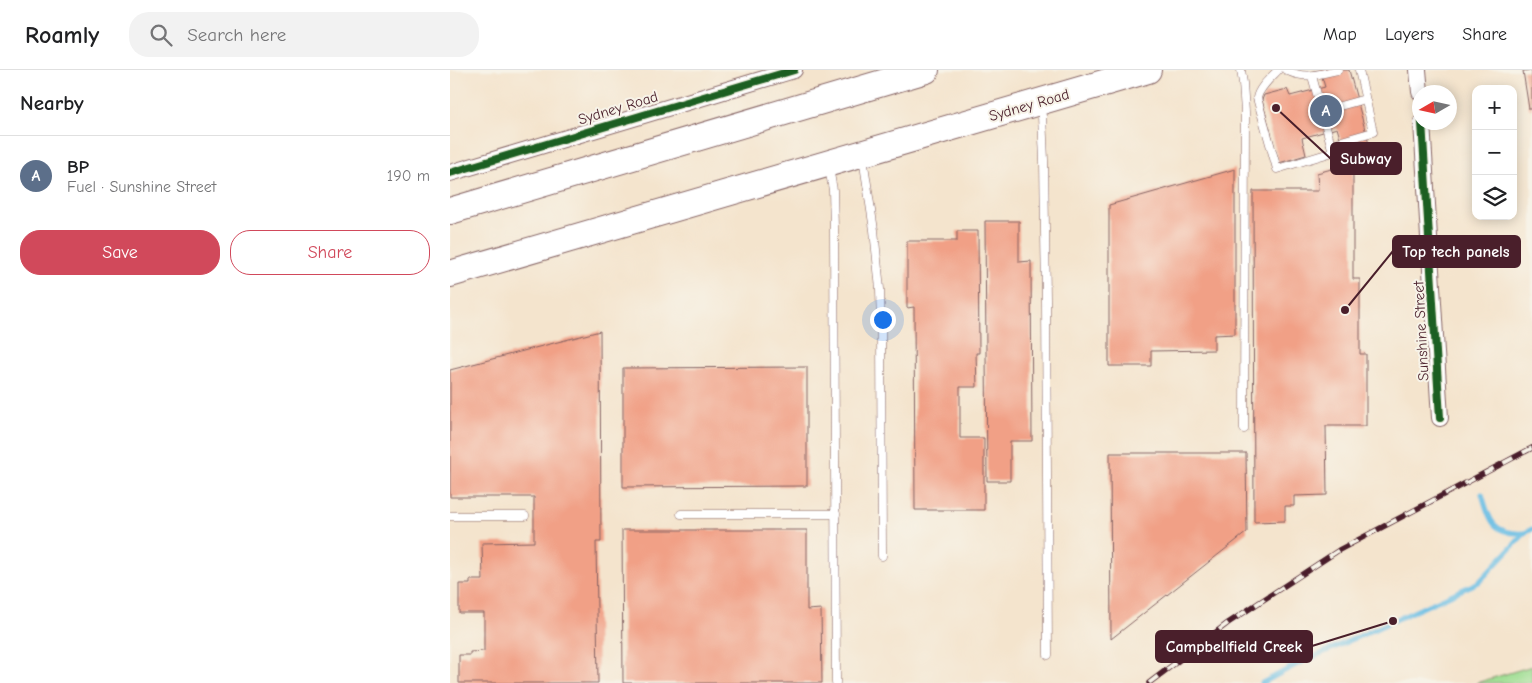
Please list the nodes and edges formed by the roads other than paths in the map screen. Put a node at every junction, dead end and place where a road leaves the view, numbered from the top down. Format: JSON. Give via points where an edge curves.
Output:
{"nodes":[{"id":1,"x":794,"y":70,"type":"edge"},
{"id":2,"x":926,"y":70,"type":"edge"},
{"id":3,"x":1148,"y":70,"type":"edge"},
{"id":4,"x":1241,"y":70,"type":"edge"},
{"id":5,"x":1278,"y":70,"type":"edge"},
{"id":6,"x":1286,"y":70,"type":"edge"},
{"id":7,"x":1338,"y":70,"type":"edge"},
{"id":8,"x":1359,"y":70,"type":"edge"},
{"id":9,"x":1418,"y":70,"type":"edge"},
{"id":10,"x":1312,"y":76,"type":"junction"},
{"id":11,"x":1419,"y":85,"type":"edge"},
{"id":12,"x":1364,"y":99,"type":"junction"},
{"id":13,"x":1038,"y":102,"type":"junction"},
{"id":14,"x":1322,"y":111,"type":"junction"},
{"id":15,"x":1422,"y":130,"type":"edge"},
{"id":16,"x":1331,"y":144,"type":"junction"},
{"id":17,"x":862,"y":153,"type":"junction"},
{"id":18,"x":828,"y":163,"type":"junction"},
{"id":19,"x":450,"y":173,"type":"edge"},
{"id":20,"x":450,"y":211,"type":"edge"},
{"id":21,"x":450,"y":274,"type":"edge"},
{"id":22,"x":1440,"y":418,"type":"dead end"},
{"id":23,"x":1244,"y":429,"type":"dead end"},
{"id":24,"x":681,"y":514,"type":"dead end"},
{"id":25,"x":836,"y":514,"type":"junction"},
{"id":26,"x":450,"y":516,"type":"edge"},
{"id":27,"x":525,"y":516,"type":"dead end"},
{"id":28,"x":882,"y":556,"type":"dead end"},
{"id":29,"x":1048,"y":655,"type":"dead end"},
{"id":30,"x":836,"y":683,"type":"edge"}],
"edges":[{"from":1,"to":19,"type":"street","name":"Sydney Road"},
{"from":2,"to":20,"type":"highway"},
{"from":3,"to":13,"type":"highway","name":"Sydney Road"},
{"from":4,"to":23,"type":"lane","via":[[1245,112]]},
{"from":5,"to":16,"type":"lane","via":[[1257,98],[1277,169],[1333,152]]},
{"from":6,"to":10,"type":"lane"},
{"from":7,"to":10,"type":"lane"},
{"from":8,"to":12,"type":"lane"},
{"from":9,"to":11,"type":"street"},
{"from":10,"to":14,"type":"lane"},
{"from":12,"to":14,"type":"lane"},
{"from":12,"to":16,"type":"lane","via":[[1373,132]]},
{"from":13,"to":17,"type":"highway","name":"Sydney Road"},
{"from":13,"to":29,"type":"lane","via":[[1042,116],[1044,160]]},
{"from":14,"to":16,"type":"lane"},
{"from":15,"to":22,"type":"street","name":"Sunshine Street"},
{"from":17,"to":18,"type":"highway","name":"Sydney Road"},
{"from":17,"to":28,"type":"lane","via":[[880,289]]},
{"from":18,"to":21,"type":"highway","name":"Sydney Road"},
{"from":18,"to":25,"type":"lane","via":[[834,228]]},
{"from":24,"to":25,"type":"lane"},
{"from":25,"to":30,"type":"lane"},
{"from":26,"to":27,"type":"lane"}]}
